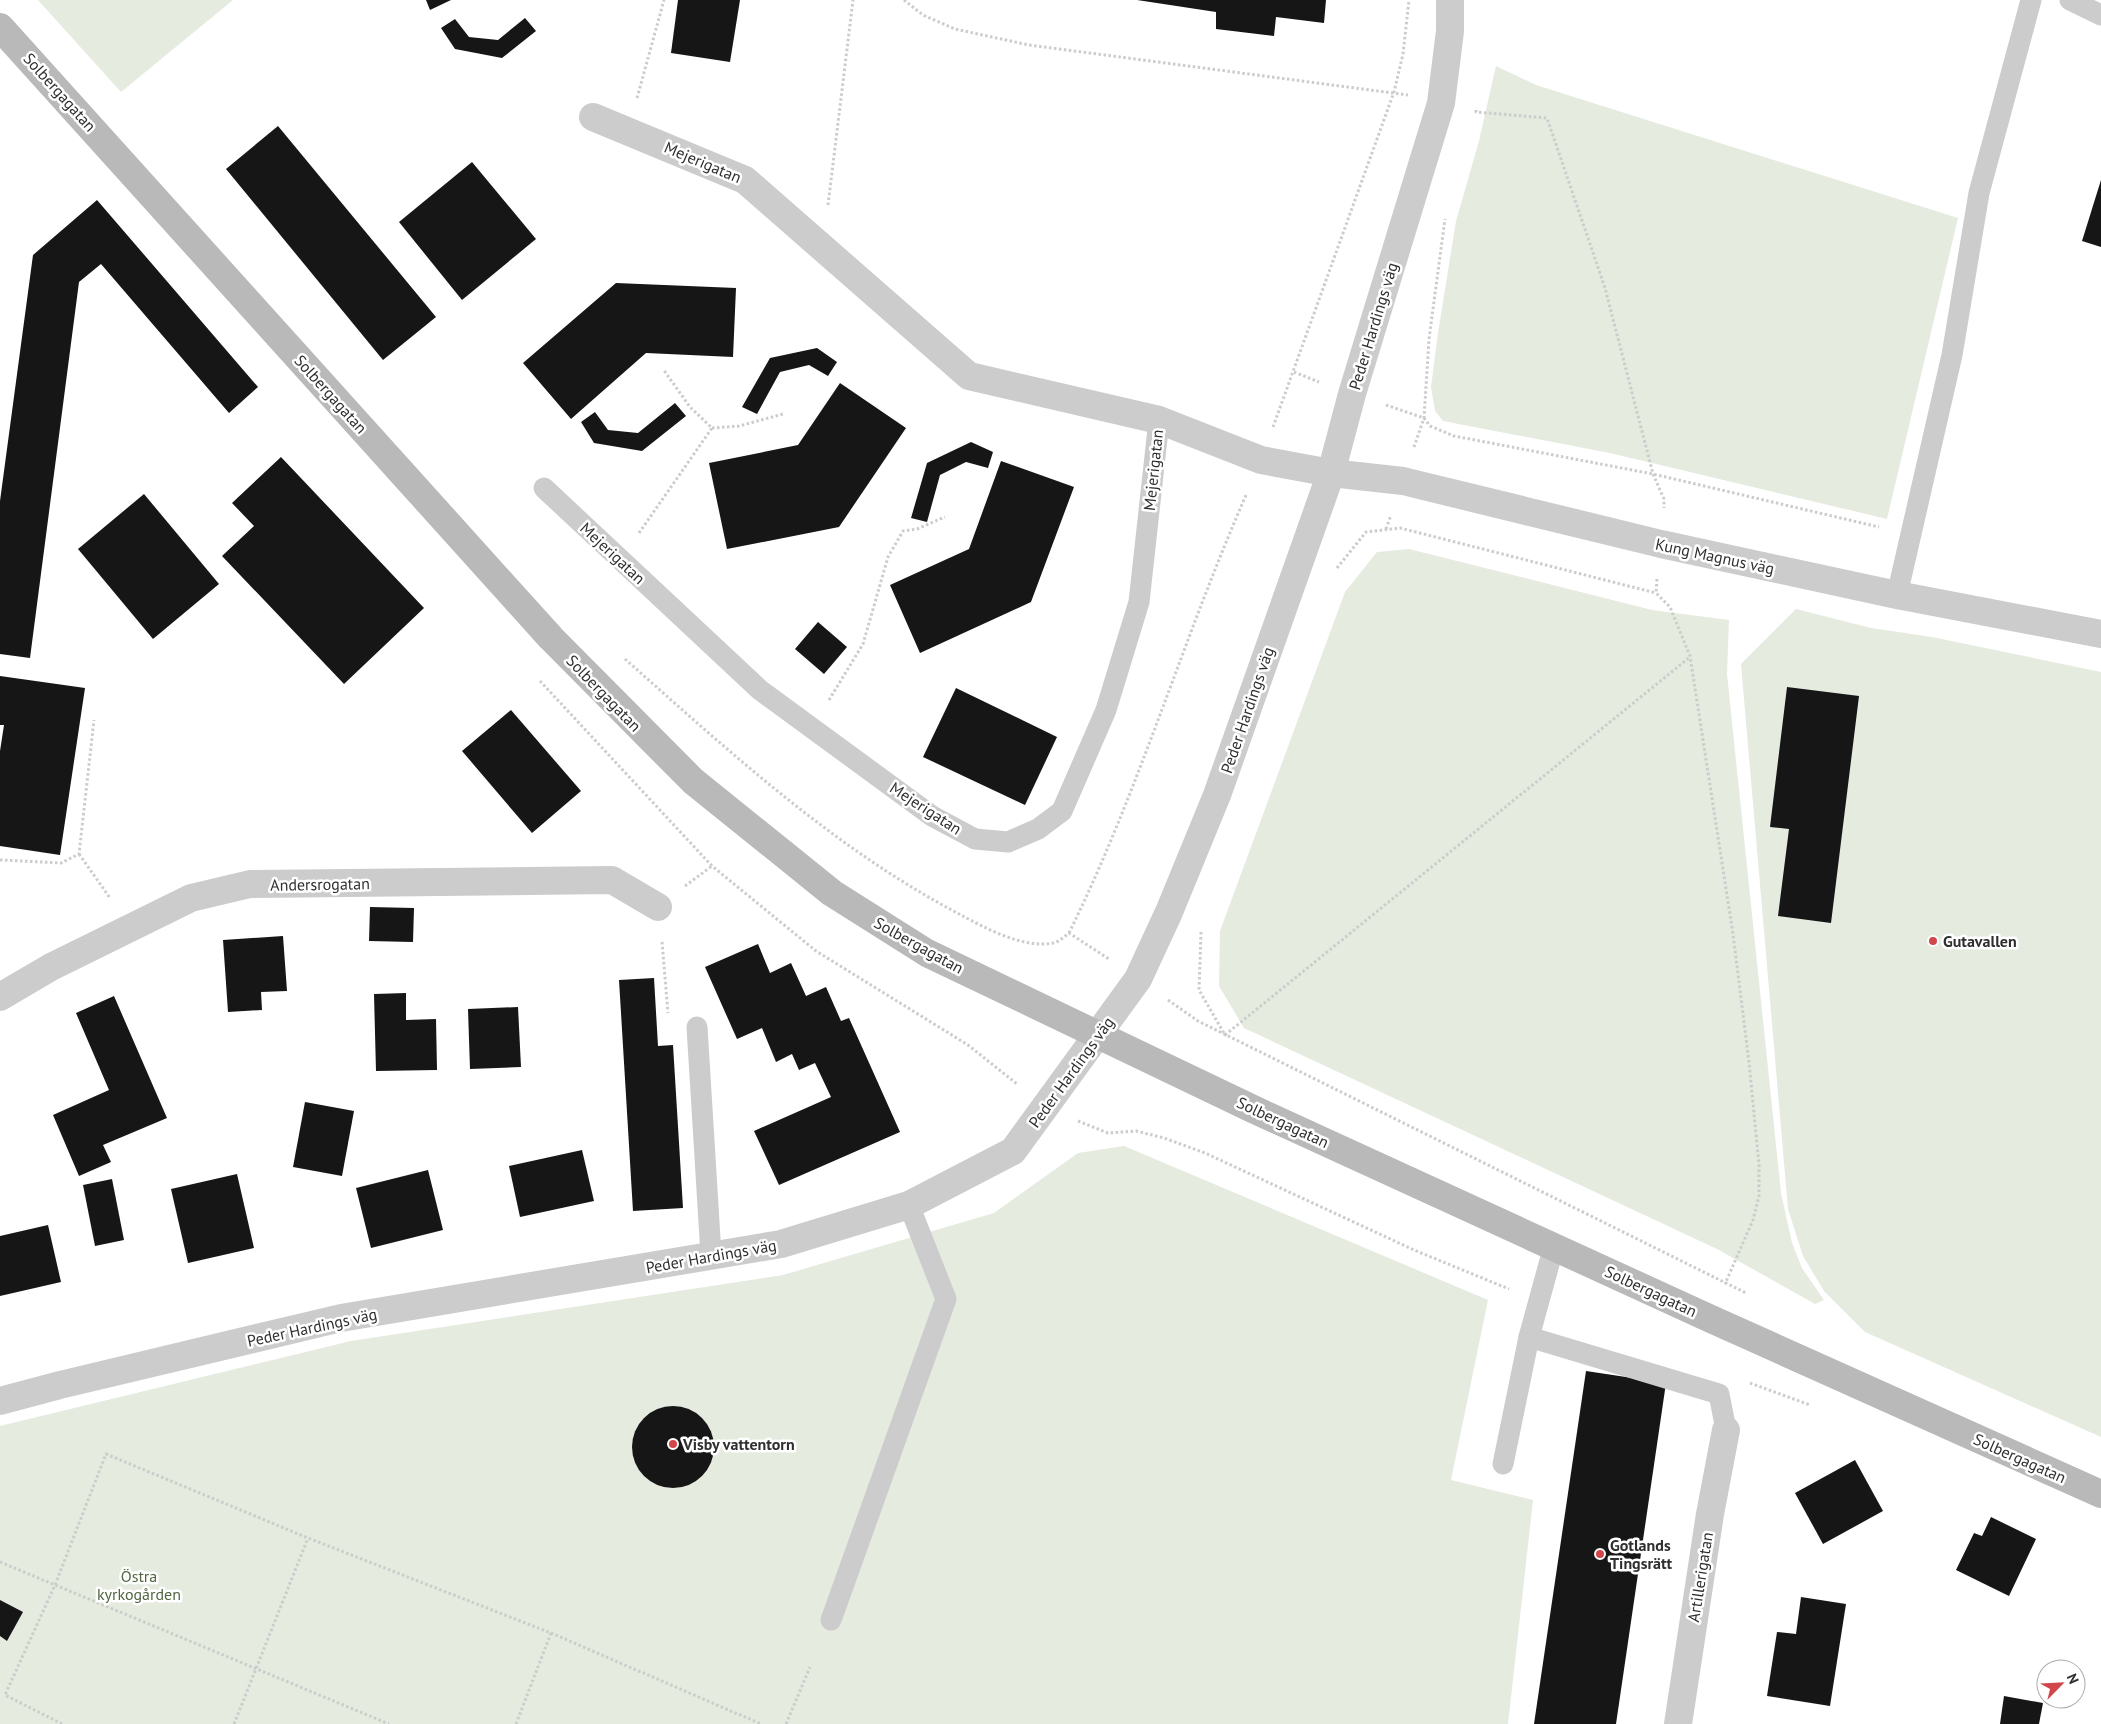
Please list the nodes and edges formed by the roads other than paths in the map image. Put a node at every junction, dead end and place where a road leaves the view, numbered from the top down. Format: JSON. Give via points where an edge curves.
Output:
{"nodes":[{"id":1,"x":1450,"y":0,"type":"edge"},
{"id":2,"x":2031,"y":0,"type":"edge"},
{"id":3,"x":2070,"y":0,"type":"edge"},
{"id":4,"x":2101,"y":15,"type":"edge"},
{"id":5,"x":0,"y":27,"type":"edge"},
{"id":6,"x":593,"y":117,"type":"dead end"},
{"id":7,"x":1159,"y":420,"type":"junction"},
{"id":8,"x":1331,"y":473,"type":"junction"},
{"id":9,"x":544,"y":488,"type":"dead end"},
{"id":10,"x":1897,"y":595,"type":"junction"},
{"id":11,"x":2101,"y":634,"type":"edge"},
{"id":12,"x":658,"y":906,"type":"road end"},
{"id":13,"x":0,"y":996,"type":"edge"},
{"id":14,"x":697,"y":1027,"type":"road end"},
{"id":15,"x":1098,"y":1035,"type":"junction"},
{"id":16,"x":909,"y":1205,"type":"junction"},
{"id":17,"x":1554,"y":1246,"type":"junction"},
{"id":18,"x":711,"y":1256,"type":"junction"},
{"id":19,"x":1529,"y":1337,"type":"junction"},
{"id":20,"x":0,"y":1401,"type":"edge"},
{"id":21,"x":1726,"y":1430,"type":"joint"},
{"id":22,"x":1503,"y":1464,"type":"dead end"},
{"id":23,"x":2101,"y":1494,"type":"edge"},
{"id":24,"x":831,"y":1620,"type":"dead end"},
{"id":25,"x":1678,"y":1724,"type":"edge"}],
"edges":[{"from":1,"to":8,"type":"street","name":"Peder Hardings väg","via":[[1450,31],[1441,103]]},
{"from":2,"to":10,"type":"lane","via":[[1979,193],[1952,355]]},
{"from":3,"to":4,"type":"lane"},
{"from":5,"to":15,"type":"main road","name":"Solbergagatan","via":[[551,638],[693,781],[832,893],[927,953]]},
{"from":6,"to":7,"type":"street","name":"Mejerigatan","via":[[745,180],[969,376]]},
{"from":7,"to":8,"type":"street","name":"Mejerigatan","via":[[1261,460]]},
{"from":7,"to":9,"type":"lane","name":"Mejerigatan","via":[[1139,602],[1106,710],[1062,811],[1038,830],[1008,842],[975,839],[932,816],[760,690]]},
{"from":8,"to":10,"type":"street","name":"Kung Magnus väg","via":[[1404,480],[1661,544]]},
{"from":8,"to":15,"type":"street","name":"Peder Hardings väg","via":[[1245,717],[1173,903],[1138,979]]},
{"from":10,"to":11,"type":"street","name":"Kung Magnus väg"},
{"from":12,"to":13,"type":"street","name":"Andersrogatan","via":[[612,880],[250,884],[191,898],[51,967]]},
{"from":14,"to":18,"type":"lane"},
{"from":15,"to":16,"type":"street","name":"Peder Hardings väg","via":[[1013,1151]]},
{"from":15,"to":17,"type":"main road","name":"Solbergagatan"},
{"from":16,"to":18,"type":"street","name":"Peder Hardings väg","via":[[781,1244]]},
{"from":16,"to":24,"type":"lane","via":[[946,1299]]},
{"from":17,"to":19,"type":"lane"},
{"from":17,"to":23,"type":"main road","name":"Solbergagatan"},
{"from":18,"to":20,"type":"street","name":"Peder Hardings väg","via":[[341,1318]]},
{"from":19,"to":21,"type":"lane","via":[[1719,1394]]},
{"from":19,"to":22,"type":"lane"},
{"from":21,"to":25,"type":"street","name":"Artillerigatan"}]}
